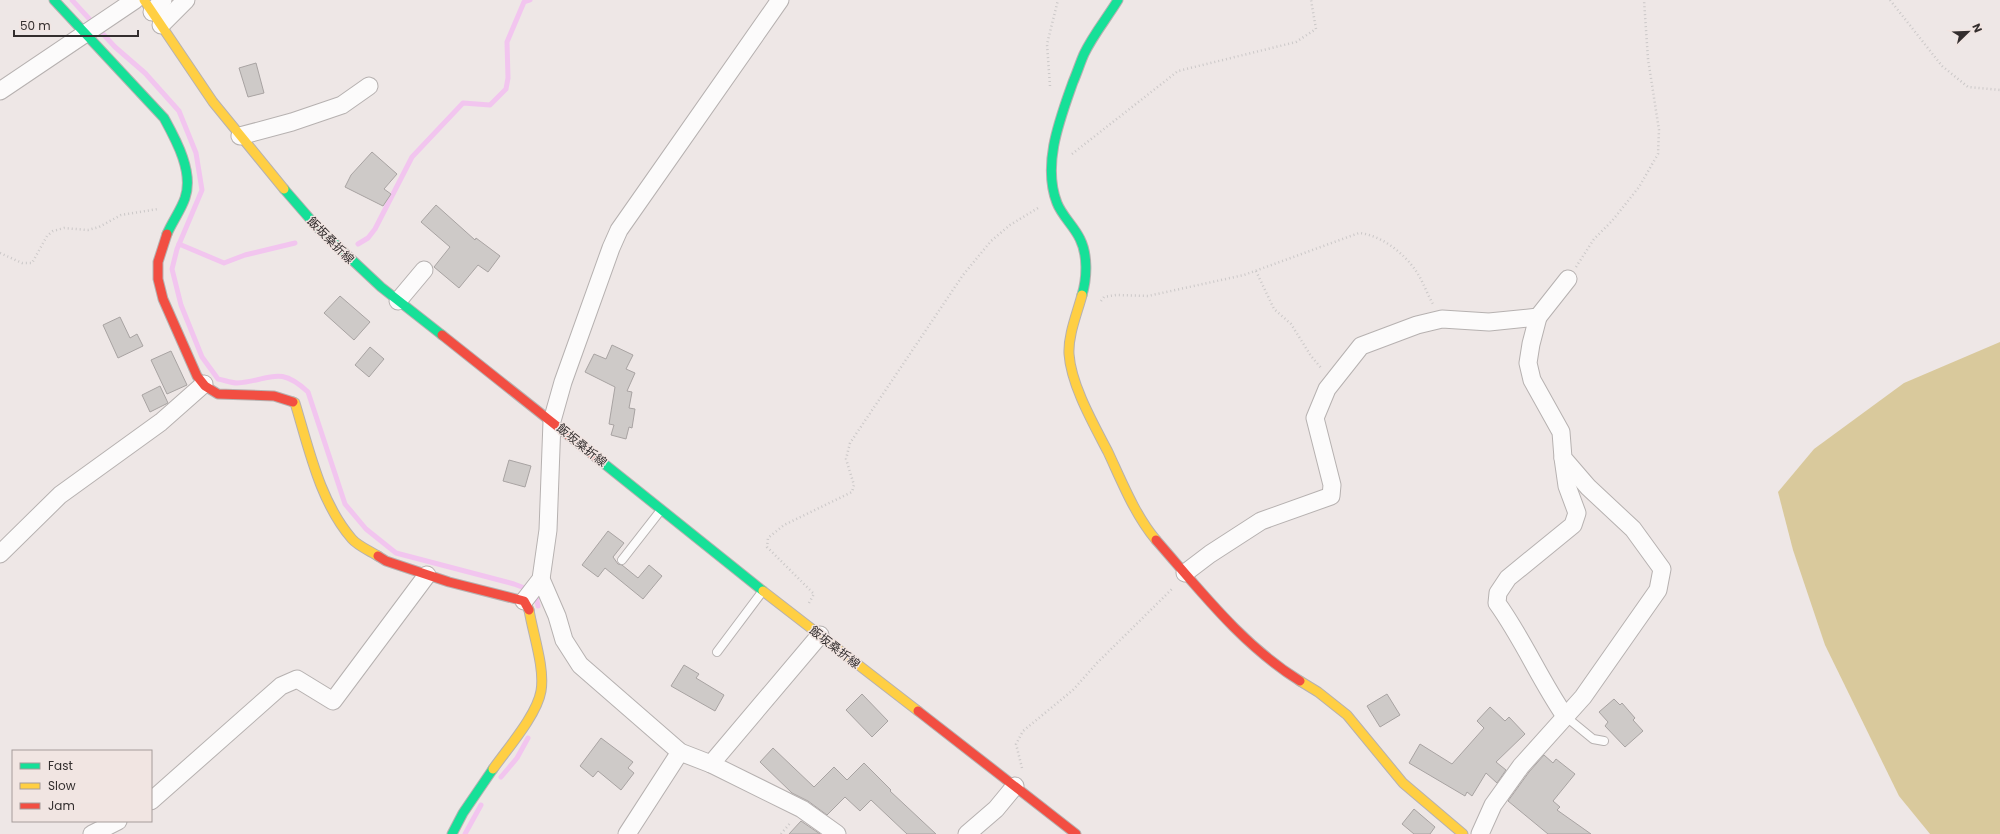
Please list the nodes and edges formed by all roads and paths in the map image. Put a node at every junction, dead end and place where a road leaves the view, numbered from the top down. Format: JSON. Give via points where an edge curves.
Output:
{"nodes":[{"id":1,"x":54,"y":0,"type":"edge"},
{"id":2,"x":135,"y":0,"type":"edge"},
{"id":3,"x":186,"y":0,"type":"edge"},
{"id":4,"x":780,"y":0,"type":"edge"},
{"id":5,"x":1058,"y":0,"type":"edge"},
{"id":6,"x":1118,"y":0,"type":"edge"},
{"id":7,"x":1311,"y":0,"type":"edge"},
{"id":8,"x":1644,"y":0,"type":"edge"},
{"id":9,"x":1890,"y":0,"type":"edge"},
{"id":10,"x":155,"y":9,"type":"edge"},
{"id":11,"x":86,"y":35,"type":"junction"},
{"id":12,"x":369,"y":86,"type":"dead end"},
{"id":13,"x":2000,"y":90,"type":"edge"},
{"id":14,"x":0,"y":92,"type":"edge"},
{"id":15,"x":1062,"y":112,"type":"junction"},
{"id":16,"x":240,"y":136,"type":"junction"},
{"id":17,"x":1052,"y":162,"type":"junction"},
{"id":18,"x":1055,"y":197,"type":"junction"},
{"id":19,"x":180,"y":207,"type":"junction"},
{"id":20,"x":0,"y":253,"type":"edge"},
{"id":21,"x":424,"y":270,"type":"dead end"},
{"id":22,"x":1256,"y":271,"type":"junction"},
{"id":23,"x":1568,"y":279,"type":"joint"},
{"id":24,"x":398,"y":302,"type":"junction"},
{"id":25,"x":1099,"y":303,"type":"dead end"},
{"id":26,"x":1538,"y":317,"type":"junction"},
{"id":27,"x":1442,"y":319,"type":"junction"},
{"id":28,"x":1337,"y":376,"type":"junction"},
{"id":29,"x":204,"y":384,"type":"junction"},
{"id":30,"x":552,"y":421,"type":"junction"},
{"id":31,"x":1563,"y":458,"type":"junction"},
{"id":32,"x":662,"y":510,"type":"junction"},
{"id":33,"x":0,"y":554,"type":"edge"},
{"id":34,"x":622,"y":560,"type":"dead end"},
{"id":35,"x":1184,"y":573,"type":"junction"},
{"id":36,"x":427,"y":575,"type":"junction"},
{"id":37,"x":533,"y":591,"type":"junction"},
{"id":38,"x":763,"y":591,"type":"junction"},
{"id":39,"x":800,"y":619,"type":"junction"},
{"id":40,"x":820,"y":635,"type":"junction"},
{"id":41,"x":717,"y":652,"type":"dead end"},
{"id":42,"x":1565,"y":716,"type":"junction"},
{"id":43,"x":1604,"y":741,"type":"dead end"},
{"id":44,"x":680,"y":752,"type":"junction"},
{"id":45,"x":711,"y":764,"type":"junction"},
{"id":46,"x":1014,"y":786,"type":"junction"},
{"id":47,"x":152,"y":801,"type":"edge"},
{"id":48,"x":116,"y":822,"type":"edge"},
{"id":49,"x":92,"y":834,"type":"edge"},
{"id":50,"x":452,"y":834,"type":"edge"},
{"id":51,"x":627,"y":834,"type":"edge"},
{"id":52,"x":837,"y":834,"type":"edge"},
{"id":53,"x":967,"y":834,"type":"edge"},
{"id":54,"x":1076,"y":834,"type":"edge"},
{"id":55,"x":1463,"y":834,"type":"edge"},
{"id":56,"x":1480,"y":834,"type":"edge"}],
"edges":[{"from":1,"to":11,"type":"street"},
{"from":2,"to":11,"type":"street"},
{"from":3,"to":10,"type":"street"},
{"from":4,"to":30,"type":"street","via":[[619,230],[563,382]]},
{"from":5,"to":15,"type":"path","via":[[1047,44],[1051,92],[1055,106]]},
{"from":6,"to":15,"type":"street","via":[[1084,54]]},
{"from":7,"to":17,"type":"path","via":[[1316,29],[1296,42],[1178,71],[1070,156]]},
{"from":8,"to":23,"type":"path","via":[[1648,59],[1659,130],[1658,154],[1639,187],[1594,239]]},
{"from":9,"to":13,"type":"path","via":[[1942,66],[1968,87]]},
{"from":10,"to":16,"type":"street","name":"飯坂桑折線","via":[[184,62]]},
{"from":11,"to":14,"type":"street"},
{"from":11,"to":19,"type":"street","via":[[164,118],[174,135],[186,176],[186,195]]},
{"from":12,"to":16,"type":"street","via":[[342,105]]},
{"from":15,"to":17,"type":"street"},
{"from":16,"to":24,"type":"street","name":"飯坂桑折線","via":[[317,227]]},
{"from":17,"to":18,"type":"street","via":[[1052,186]]},
{"from":18,"to":35,"type":"street","via":[[1080,239],[1084,252],[1086,280],[1069,352],[1075,379],[1133,504],[1148,530]]},
{"from":18,"to":39,"type":"path","via":[[1010,225],[990,241],[963,275],[850,443],[846,459],[854,485],[852,492],[784,525],[768,538],[767,547],[814,594]]},
{"from":19,"to":20,"type":"path","via":[[121,215],[88,230],[64,228],[53,231],[47,236],[32,263],[22,263]]},
{"from":19,"to":29,"type":"street","via":[[160,252],[159,281],[170,318],[197,376]]},
{"from":21,"to":24,"type":"street"},
{"from":22,"to":25,"type":"path","via":[[1148,296],[1104,297]]},
{"from":22,"to":27,"type":"path","via":[[1359,233],[1367,233],[1394,247],[1416,271]]},
{"from":22,"to":28,"type":"path","via":[[1274,309],[1291,324],[1324,372]]},
{"from":23,"to":26,"type":"street"},
{"from":24,"to":30,"type":"street","name":"飯坂桑折線"},
{"from":26,"to":27,"type":"street","via":[[1489,322]]},
{"from":26,"to":31,"type":"street","via":[[1528,363],[1532,380],[1561,432]]},
{"from":27,"to":28,"type":"street","via":[[1417,325],[1361,346]]},
{"from":28,"to":35,"type":"street","via":[[1314,418],[1332,485],[1331,496],[1261,521]]},
{"from":29,"to":33,"type":"street","via":[[161,422],[60,495]]},
{"from":29,"to":36,"type":"street","via":[[210,390],[227,395],[271,396],[287,398],[295,403],[319,479],[333,511],[353,540],[386,561]]},
{"from":30,"to":32,"type":"street","name":"飯坂桑折線"},
{"from":30,"to":37,"type":"street","via":[[548,530]]},
{"from":31,"to":42,"type":"street","via":[[1567,486],[1578,513],[1574,525],[1508,578],[1498,593],[1497,603],[1512,624],[1551,696]]},
{"from":31,"to":42,"type":"street","via":[[1588,487],[1633,529],[1662,569],[1658,590],[1583,697]]},
{"from":32,"to":34,"type":"lane"},
{"from":32,"to":38,"type":"street","name":"飯坂桑折線"},
{"from":35,"to":46,"type":"path","via":[[1170,593],[1097,663],[1073,690],[1023,731],[1016,744],[1022,766]]},
{"from":35,"to":55,"type":"street","via":[[1231,625],[1276,666],[1347,714],[1403,783]]},
{"from":36,"to":37,"type":"street"},
{"from":36,"to":47,"type":"street","via":[[333,701],[297,679],[281,686]]},
{"from":37,"to":44,"type":"street","via":[[557,616],[564,640],[580,665]]},
{"from":37,"to":50,"type":"street","via":[[528,607],[539,662],[541,692],[536,708],[463,813]]},
{"from":38,"to":39,"type":"street","name":"飯坂桑折線"},
{"from":38,"to":41,"type":"lane"},
{"from":39,"to":40,"type":"street","name":"飯坂桑折線"},
{"from":40,"to":45,"type":"street"},
{"from":40,"to":46,"type":"street","name":"飯坂桑折線"},
{"from":42,"to":43,"type":"lane","via":[[1593,738]]},
{"from":42,"to":56,"type":"street","via":[[1521,766],[1493,805]]},
{"from":44,"to":45,"type":"street"},
{"from":44,"to":51,"type":"street"},
{"from":45,"to":52,"type":"street","via":[[802,809]]},
{"from":46,"to":53,"type":"street","via":[[996,809]]},
{"from":46,"to":54,"type":"street","name":"飯坂桑折線"},
{"from":48,"to":49,"type":"street"}]}
